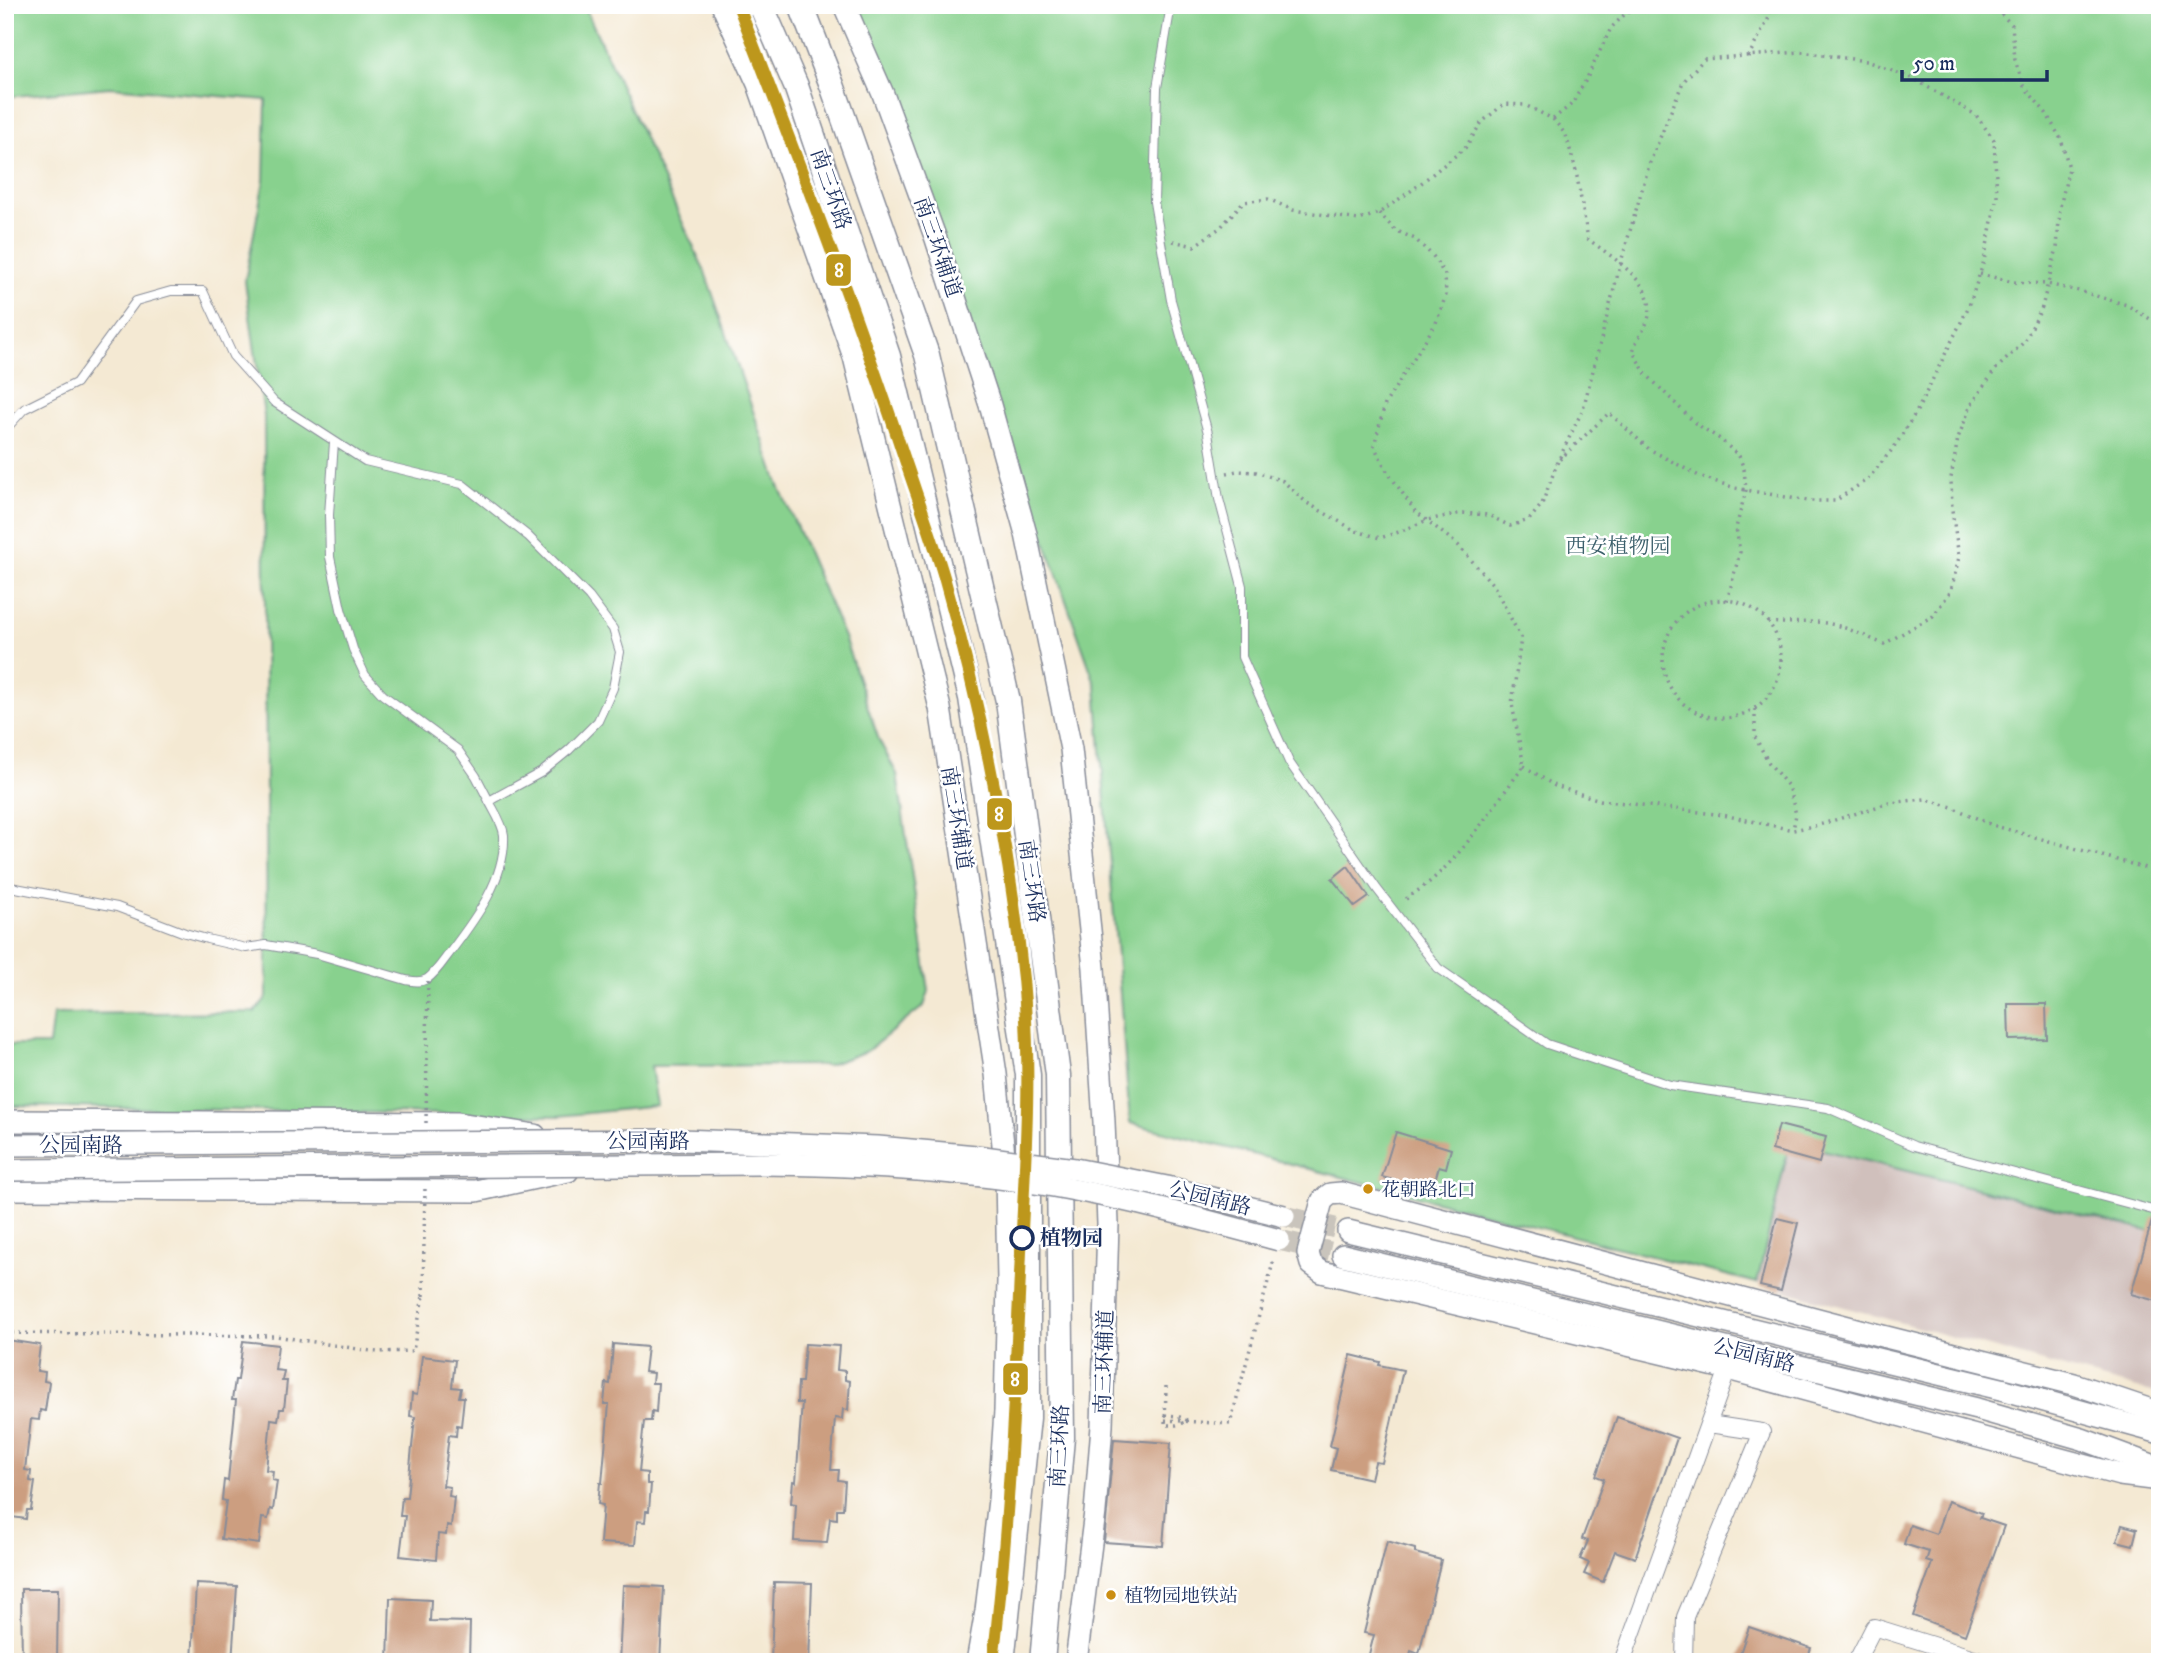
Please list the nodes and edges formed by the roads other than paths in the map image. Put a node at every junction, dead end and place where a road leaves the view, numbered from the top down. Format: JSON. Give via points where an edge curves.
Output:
{"nodes":[{"id":1,"x":722,"y":5,"type":"edge"},
{"id":2,"x":761,"y":5,"type":"edge"},
{"id":3,"x":844,"y":5,"type":"edge"},
{"id":4,"x":1174,"y":5,"type":"edge"},
{"id":5,"x":803,"y":9,"type":"edge"},
{"id":6,"x":5,"y":430,"type":"edge"},
{"id":7,"x":334,"y":442,"type":"junction"},
{"id":8,"x":489,"y":801,"type":"junction"},
{"id":9,"x":5,"y":886,"type":"edge"},
{"id":10,"x":5,"y":1121,"type":"edge"},
{"id":11,"x":9,"y":1145,"type":"edge"},
{"id":12,"x":1005,"y":1153,"type":"junction"},
{"id":13,"x":1006,"y":1175,"type":"junction"},
{"id":14,"x":7,"y":1176,"type":"edge"},
{"id":15,"x":2160,"y":1212,"type":"edge"},
{"id":16,"x":1284,"y":1216,"type":"tunnel mouth"},
{"id":17,"x":1348,"y":1231,"type":"tunnel mouth"},
{"id":18,"x":1279,"y":1240,"type":"tunnel mouth"},
{"id":19,"x":1343,"y":1255,"type":"tunnel mouth"},
{"id":20,"x":1728,"y":1370,"type":"junction"},
{"id":21,"x":2160,"y":1413,"type":"edge"},
{"id":22,"x":1709,"y":1424,"type":"junction"},
{"id":23,"x":2160,"y":1433,"type":"edge"},
{"id":24,"x":2160,"y":1468,"type":"edge"},
{"id":25,"x":2160,"y":1480,"type":"edge"},
{"id":26,"x":977,"y":1662,"type":"edge"},
{"id":27,"x":1002,"y":1662,"type":"edge"},
{"id":28,"x":1042,"y":1662,"type":"edge"},
{"id":29,"x":1076,"y":1662,"type":"edge"},
{"id":30,"x":1622,"y":1662,"type":"edge"},
{"id":31,"x":1684,"y":1662,"type":"edge"},
{"id":32,"x":1856,"y":1662,"type":"edge"},
{"id":33,"x":1987,"y":1662,"type":"edge"}],
"edges":[{"from":1,"to":12,"type":"main road","name":"南三环辅道","via":[[758,84],[854,357],[942,721]]},
{"from":2,"to":27,"type":"highway","name":"南三环路","via":[[796,86],[888,356],[971,698],[1028,1075],[1028,1418]]},
{"from":3,"to":29,"type":"main road","name":"南三环辅道","via":[[932,227],[990,405],[1026,534],[1071,749],[1094,968],[1108,1224],[1102,1426]]},
{"from":4,"to":15,"type":"lane","via":[[1157,88],[1154,202],[1171,300],[1208,433],[1219,499],[1242,586],[1242,657],[1289,762],[1438,968],[1547,1044],[1670,1085],[1828,1108],[1914,1146]]},
{"from":5,"to":28,"type":"highway","name":"南三环路","via":[[926,355],[1008,701],[1058,1075],[1062,1438]]},
{"from":6,"to":7,"type":"lane","via":[[24,409],[76,383],[136,302],[170,291],[203,291],[233,356],[274,402]]},
{"from":7,"to":8,"type":"lane","via":[[330,557],[353,649],[365,675],[383,695],[457,750]]},
{"from":7,"to":8,"type":"lane","via":[[365,461],[462,484],[528,536],[589,597],[613,629],[620,652],[613,688],[598,721],[542,772]]},
{"from":8,"to":9,"type":"lane","via":[[504,833],[491,890],[445,959],[420,982],[317,954],[266,946],[246,948],[207,939],[117,907]]},
{"from":10,"to":12,"type":"main road","via":[[458,1123],[536,1135],[664,1130]]},
{"from":11,"to":16,"type":"main road","name":"公园南路","bridge":true,"via":[[680,1140],[878,1147],[1075,1169]]},
{"from":12,"to":13,"type":"main road","name":"南三环辅道"},
{"from":13,"to":14,"type":"main road","via":[[579,1168],[475,1191]]},
{"from":13,"to":26,"type":"main road","name":"南三环辅道","via":[[1005,1411],[999,1500]]},
{"from":14,"to":18,"type":"main road","name":"公园南路","bridge":true,"via":[[856,1165],[1042,1184]]},
{"from":17,"to":23,"type":"main road","name":"公园南路","via":[[2005,1390]]},
{"from":19,"to":24,"type":"main road","name":"公园南路","via":[[1977,1409],[2082,1439]]},
{"from":20,"to":21,"type":"main road","via":[[1322,1272],[1311,1264],[1308,1253],[1322,1200],[1341,1193],[2074,1384]]},
{"from":20,"to":22,"type":"street"},
{"from":20,"to":25,"type":"main road","via":[[2119,1475]]},
{"from":22,"to":30,"type":"street"},
{"from":22,"to":31,"type":"street","via":[[1762,1432],[1685,1617]]},
{"from":32,"to":33,"type":"street","via":[[1874,1627]]}]}
